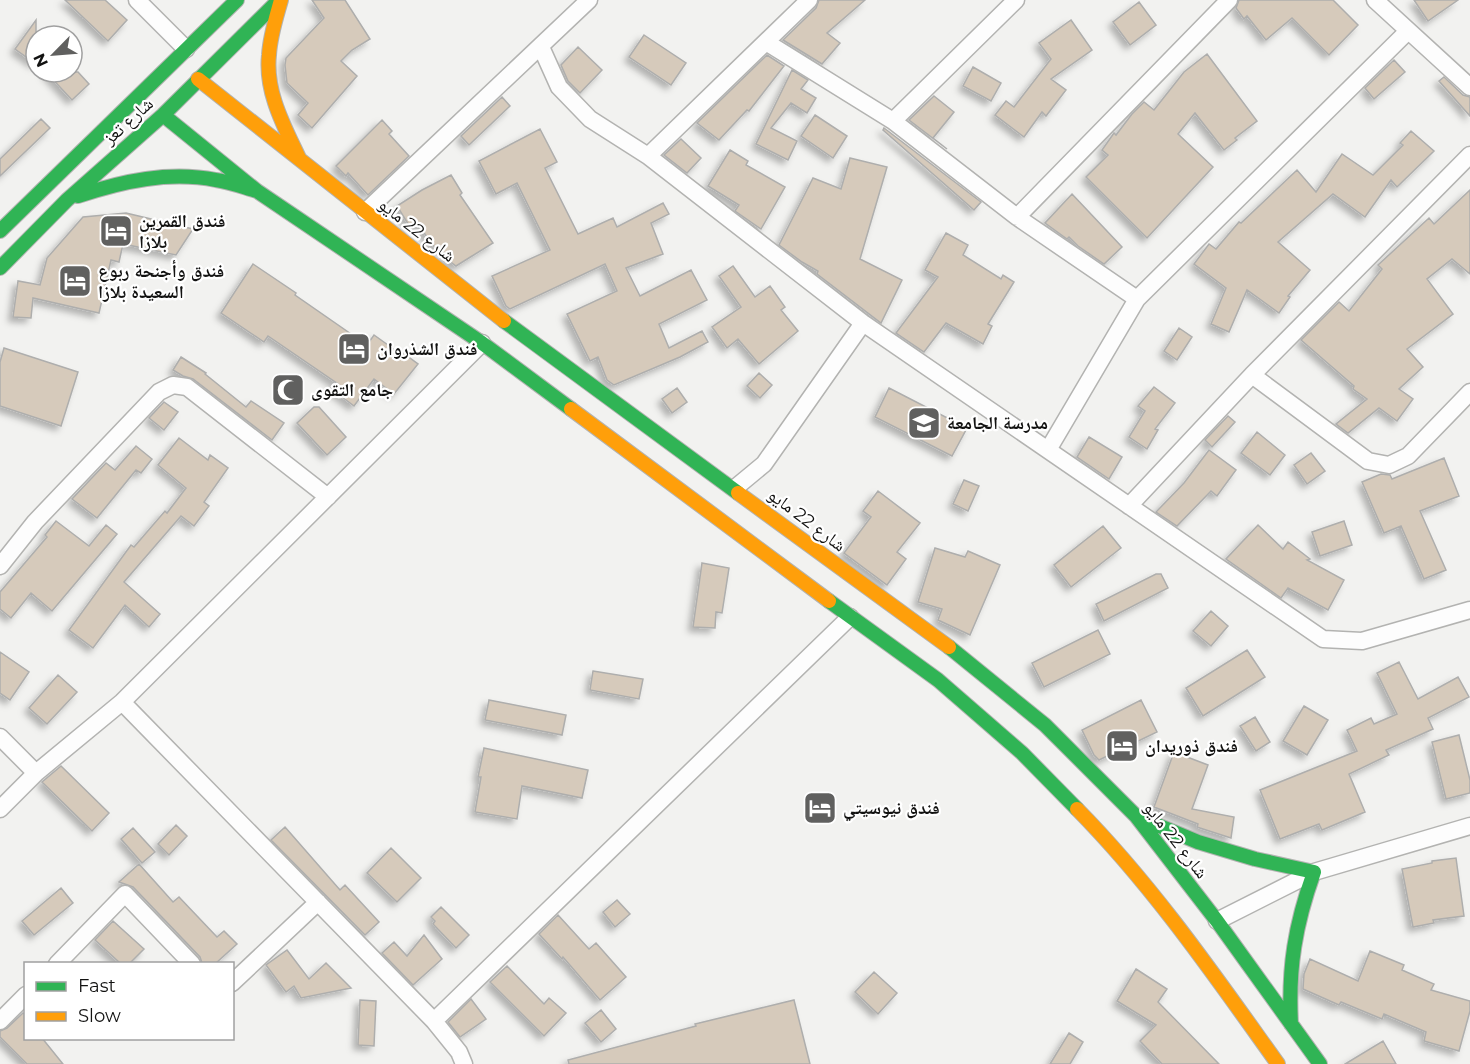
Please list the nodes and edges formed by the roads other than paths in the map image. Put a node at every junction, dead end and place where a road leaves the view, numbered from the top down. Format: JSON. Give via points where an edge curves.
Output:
{"nodes":[{"id":1,"x":137,"y":0,"type":"edge"},
{"id":2,"x":237,"y":0,"type":"edge"},
{"id":3,"x":280,"y":0,"type":"edge"},
{"id":4,"x":588,"y":0,"type":"edge"},
{"id":5,"x":809,"y":0,"type":"edge"},
{"id":6,"x":1017,"y":0,"type":"edge"},
{"id":7,"x":1229,"y":0,"type":"edge"},
{"id":8,"x":1375,"y":0,"type":"edge"},
{"id":9,"x":1408,"y":31,"type":"junction"},
{"id":10,"x":766,"y":42,"type":"junction"},
{"id":11,"x":541,"y":47,"type":"junction"},
{"id":12,"x":186,"y":49,"type":"junction"},
{"id":13,"x":198,"y":79,"type":"junction"},
{"id":14,"x":1470,"y":87,"type":"edge"},
{"id":15,"x":163,"y":115,"type":"junction"},
{"id":16,"x":893,"y":121,"type":"junction"},
{"id":17,"x":1470,"y":155,"type":"edge"},
{"id":18,"x":648,"y":156,"type":"junction"},
{"id":19,"x":299,"y":158,"type":"junction"},
{"id":20,"x":257,"y":191,"type":"junction"},
{"id":21,"x":67,"y":200,"type":"junction"},
{"id":22,"x":365,"y":212,"type":"junction"},
{"id":23,"x":1017,"y":218,"type":"junction"},
{"id":24,"x":0,"y":231,"type":"edge"},
{"id":25,"x":0,"y":268,"type":"edge"},
{"id":26,"x":1137,"y":299,"type":"junction"},
{"id":27,"x":863,"y":323,"type":"junction"},
{"id":28,"x":491,"y":331,"type":"junction"},
{"id":29,"x":1252,"y":375,"type":"junction"},
{"id":30,"x":1470,"y":392,"type":"edge"},
{"id":31,"x":1048,"y":450,"type":"junction"},
{"id":32,"x":328,"y":497,"type":"junction"},
{"id":33,"x":725,"y":503,"type":"junction"},
{"id":34,"x":1129,"y":506,"type":"junction"},
{"id":35,"x":0,"y":566,"type":"edge"},
{"id":36,"x":1470,"y":610,"type":"edge"},
{"id":37,"x":850,"y":617,"type":"junction"},
{"id":38,"x":122,"y":702,"type":"junction"},
{"id":39,"x":0,"y":737,"type":"edge"},
{"id":40,"x":36,"y":773,"type":"junction"},
{"id":41,"x":0,"y":809,"type":"edge"},
{"id":42,"x":1136,"y":816,"type":"junction"},
{"id":43,"x":1470,"y":826,"type":"edge"},
{"id":44,"x":1314,"y":872,"type":"junction"},
{"id":45,"x":318,"y":902,"type":"junction"},
{"id":46,"x":1203,"y":931,"type":"junction"},
{"id":47,"x":58,"y":962,"type":"edge"},
{"id":48,"x":191,"y":962,"type":"edge"},
{"id":49,"x":234,"y":981,"type":"edge"},
{"id":50,"x":24,"y":997,"type":"edge"},
{"id":51,"x":0,"y":1021,"type":"edge"},
{"id":52,"x":434,"y":1021,"type":"junction"},
{"id":53,"x":1291,"y":1024,"type":"junction"},
{"id":54,"x":464,"y":1064,"type":"edge"},
{"id":55,"x":1278,"y":1064,"type":"edge"},
{"id":56,"x":1320,"y":1064,"type":"edge"}],
"edges":[{"from":1,"to":12,"type":"street"},
{"from":2,"to":12,"type":"main road","name":"شارع تعز"},
{"from":3,"to":13,"type":"main road","name":"شارع تعز"},
{"from":3,"to":19,"type":"main road","via":[[268,66],[275,109]]},
{"from":4,"to":11,"type":"street"},
{"from":5,"to":10,"type":"street"},
{"from":6,"to":16,"type":"street"},
{"from":7,"to":23,"type":"street"},
{"from":8,"to":9,"type":"street"},
{"from":9,"to":14,"type":"street"},
{"from":9,"to":26,"type":"street"},
{"from":10,"to":16,"type":"street"},
{"from":10,"to":18,"type":"street"},
{"from":11,"to":18,"type":"street","via":[[559,87],[591,120]]},
{"from":11,"to":22,"type":"street"},
{"from":12,"to":24,"type":"main road","name":"شارع تعز"},
{"from":13,"to":15,"type":"main road","name":"شارع تعز"},
{"from":13,"to":19,"type":"main road","name":"شارع 22 مايو"},
{"from":15,"to":20,"type":"main road","name":"شارع 22 مايو"},
{"from":15,"to":21,"type":"main road","name":"شارع تعز"},
{"from":16,"to":23,"type":"street"},
{"from":17,"to":29,"type":"street"},
{"from":18,"to":27,"type":"street"},
{"from":19,"to":22,"type":"main road","name":"شارع 22 مايو"},
{"from":20,"to":21,"type":"main road","via":[[213,179],[157,176]]},
{"from":20,"to":28,"type":"main road","name":"شارع 22 مايو"},
{"from":21,"to":25,"type":"main road","name":"شارع تعز"},
{"from":22,"to":28,"type":"main road","name":"شارع 22 مايو"},
{"from":23,"to":26,"type":"street"},
{"from":26,"to":31,"type":"street"},
{"from":27,"to":31,"type":"street"},
{"from":27,"to":33,"type":"street","via":[[764,464]]},
{"from":28,"to":32,"type":"street"},
{"from":28,"to":33,"type":"main road","name":"شارع 22 مايو"},
{"from":28,"to":33,"type":"main road","name":"شارع 22 مايو"},
{"from":29,"to":30,"type":"street","via":[[1368,461],[1389,465],[1408,456]]},
{"from":29,"to":34,"type":"street"},
{"from":31,"to":34,"type":"street"},
{"from":32,"to":35,"type":"street","via":[[187,387],[172,385],[159,392],[35,522]]},
{"from":32,"to":38,"type":"street"},
{"from":33,"to":37,"type":"main road","name":"شارع 22 مايو"},
{"from":33,"to":42,"type":"main road","name":"شارع 22 مايو","via":[[870,591],[960,655],[1045,725]]},
{"from":34,"to":36,"type":"street","via":[[1323,639],[1362,641]]},
{"from":37,"to":46,"type":"main road","name":"شارع 22 مايو","via":[[938,680],[1022,753]]},
{"from":37,"to":52,"type":"street"},
{"from":38,"to":40,"type":"street"},
{"from":38,"to":45,"type":"street"},
{"from":39,"to":40,"type":"street"},
{"from":40,"to":41,"type":"street"},
{"from":42,"to":44,"type":"main road","via":[[1198,842]]},
{"from":42,"to":46,"type":"main road","name":"شارع 22 مايو"},
{"from":43,"to":44,"type":"street"},
{"from":44,"to":46,"type":"street"},
{"from":44,"to":53,"type":"main road","via":[[1300,908],[1292,946]]},
{"from":45,"to":49,"type":"street"},
{"from":45,"to":52,"type":"street"},
{"from":46,"to":53,"type":"main road","name":"شارع 22 مايو"},
{"from":46,"to":55,"type":"main road","name":"شارع 22 مايو"},
{"from":47,"to":48,"type":"street","via":[[126,894]]},
{"from":50,"to":51,"type":"street"},
{"from":52,"to":54,"type":"street"},
{"from":53,"to":56,"type":"main road","name":"شارع 22 مايو"}]}
